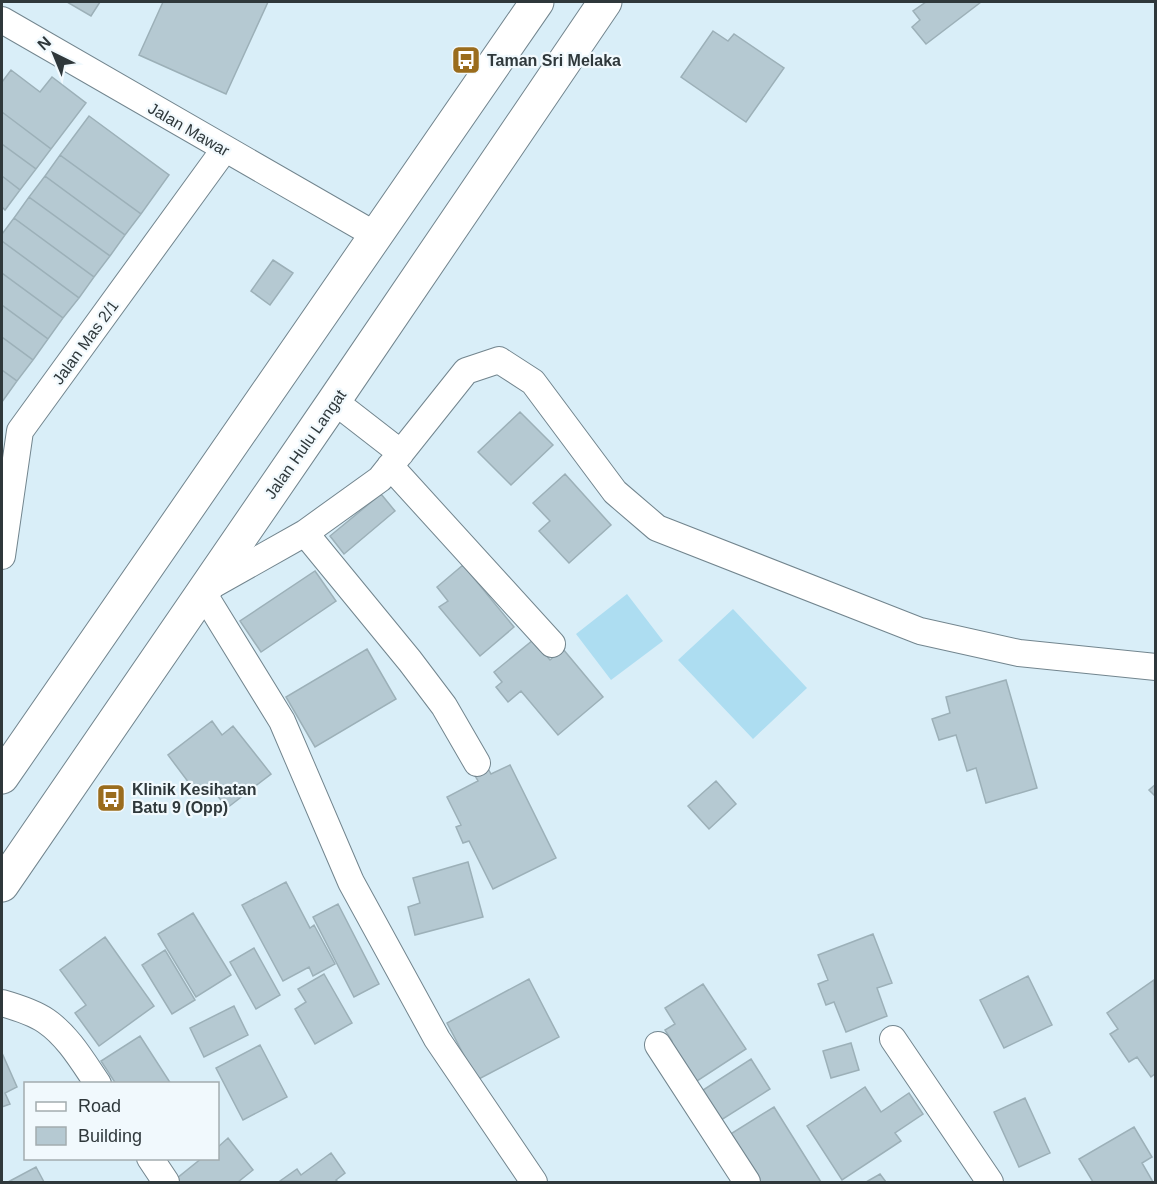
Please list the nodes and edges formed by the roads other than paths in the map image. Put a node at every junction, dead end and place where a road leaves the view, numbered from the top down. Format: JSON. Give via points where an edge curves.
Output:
{"nodes":[{"id":1,"x":537,"y":2,"type":"edge"},
{"id":2,"x":605,"y":2,"type":"edge"},
{"id":3,"x":3,"y":23,"type":"edge"},
{"id":4,"x":224,"y":150,"type":"junction"},
{"id":5,"x":377,"y":236,"type":"junction"},
{"id":6,"x":334,"y":401,"type":"junction"},
{"id":7,"x":395,"y":460,"type":"junction"},
{"id":8,"x":305,"y":532,"type":"junction"},
{"id":9,"x":2,"y":556,"type":"edge"},
{"id":10,"x":202,"y":591,"type":"junction"},
{"id":11,"x":552,"y":644,"type":"dead end"},
{"id":12,"x":1155,"y":667,"type":"edge"},
{"id":13,"x":477,"y":763,"type":"dead end"},
{"id":14,"x":2,"y":777,"type":"edge"},
{"id":15,"x":2,"y":885,"type":"edge"},
{"id":16,"x":2,"y":1003,"type":"edge"},
{"id":17,"x":893,"y":1039,"type":"dead end"},
{"id":18,"x":658,"y":1045,"type":"dead end"},
{"id":19,"x":97,"y":1082,"type":"edge"},
{"id":20,"x":151,"y":1160,"type":"edge"},
{"id":21,"x":166,"y":1182,"type":"edge"},
{"id":22,"x":534,"y":1182,"type":"edge"},
{"id":23,"x":747,"y":1182,"type":"edge"},
{"id":24,"x":990,"y":1182,"type":"edge"}],
"edges":[{"from":1,"to":5,"type":"main road"},
{"from":2,"to":6,"type":"main road","name":"Jalan Hulu Langat"},
{"from":3,"to":4,"type":"street","name":"Jalan Mawar"},
{"from":4,"to":5,"type":"street","name":"Jalan Mawar"},
{"from":4,"to":9,"type":"street","name":"Jalan Mas 2/1","via":[[20,432]]},
{"from":5,"to":14,"type":"main road"},
{"from":6,"to":7,"type":"street"},
{"from":6,"to":10,"type":"main road","name":"Jalan Hulu Langat"},
{"from":7,"to":8,"type":"street","via":[[380,478]]},
{"from":7,"to":11,"type":"street"},
{"from":7,"to":12,"type":"street","via":[[466,371],[500,360],[533,382],[615,492],[657,528],[920,631],[1018,653]]},
{"from":8,"to":10,"type":"street"},
{"from":8,"to":13,"type":"street","via":[[444,706]]},
{"from":10,"to":15,"type":"main road","name":"Jalan Hulu Langat"},
{"from":10,"to":22,"type":"street","via":[[282,722],[351,882],[437,1039]]},
{"from":16,"to":19,"type":"street","via":[[46,1021],[73,1047]]},
{"from":17,"to":24,"type":"street"},
{"from":18,"to":23,"type":"street"},
{"from":20,"to":21,"type":"street"}]}
